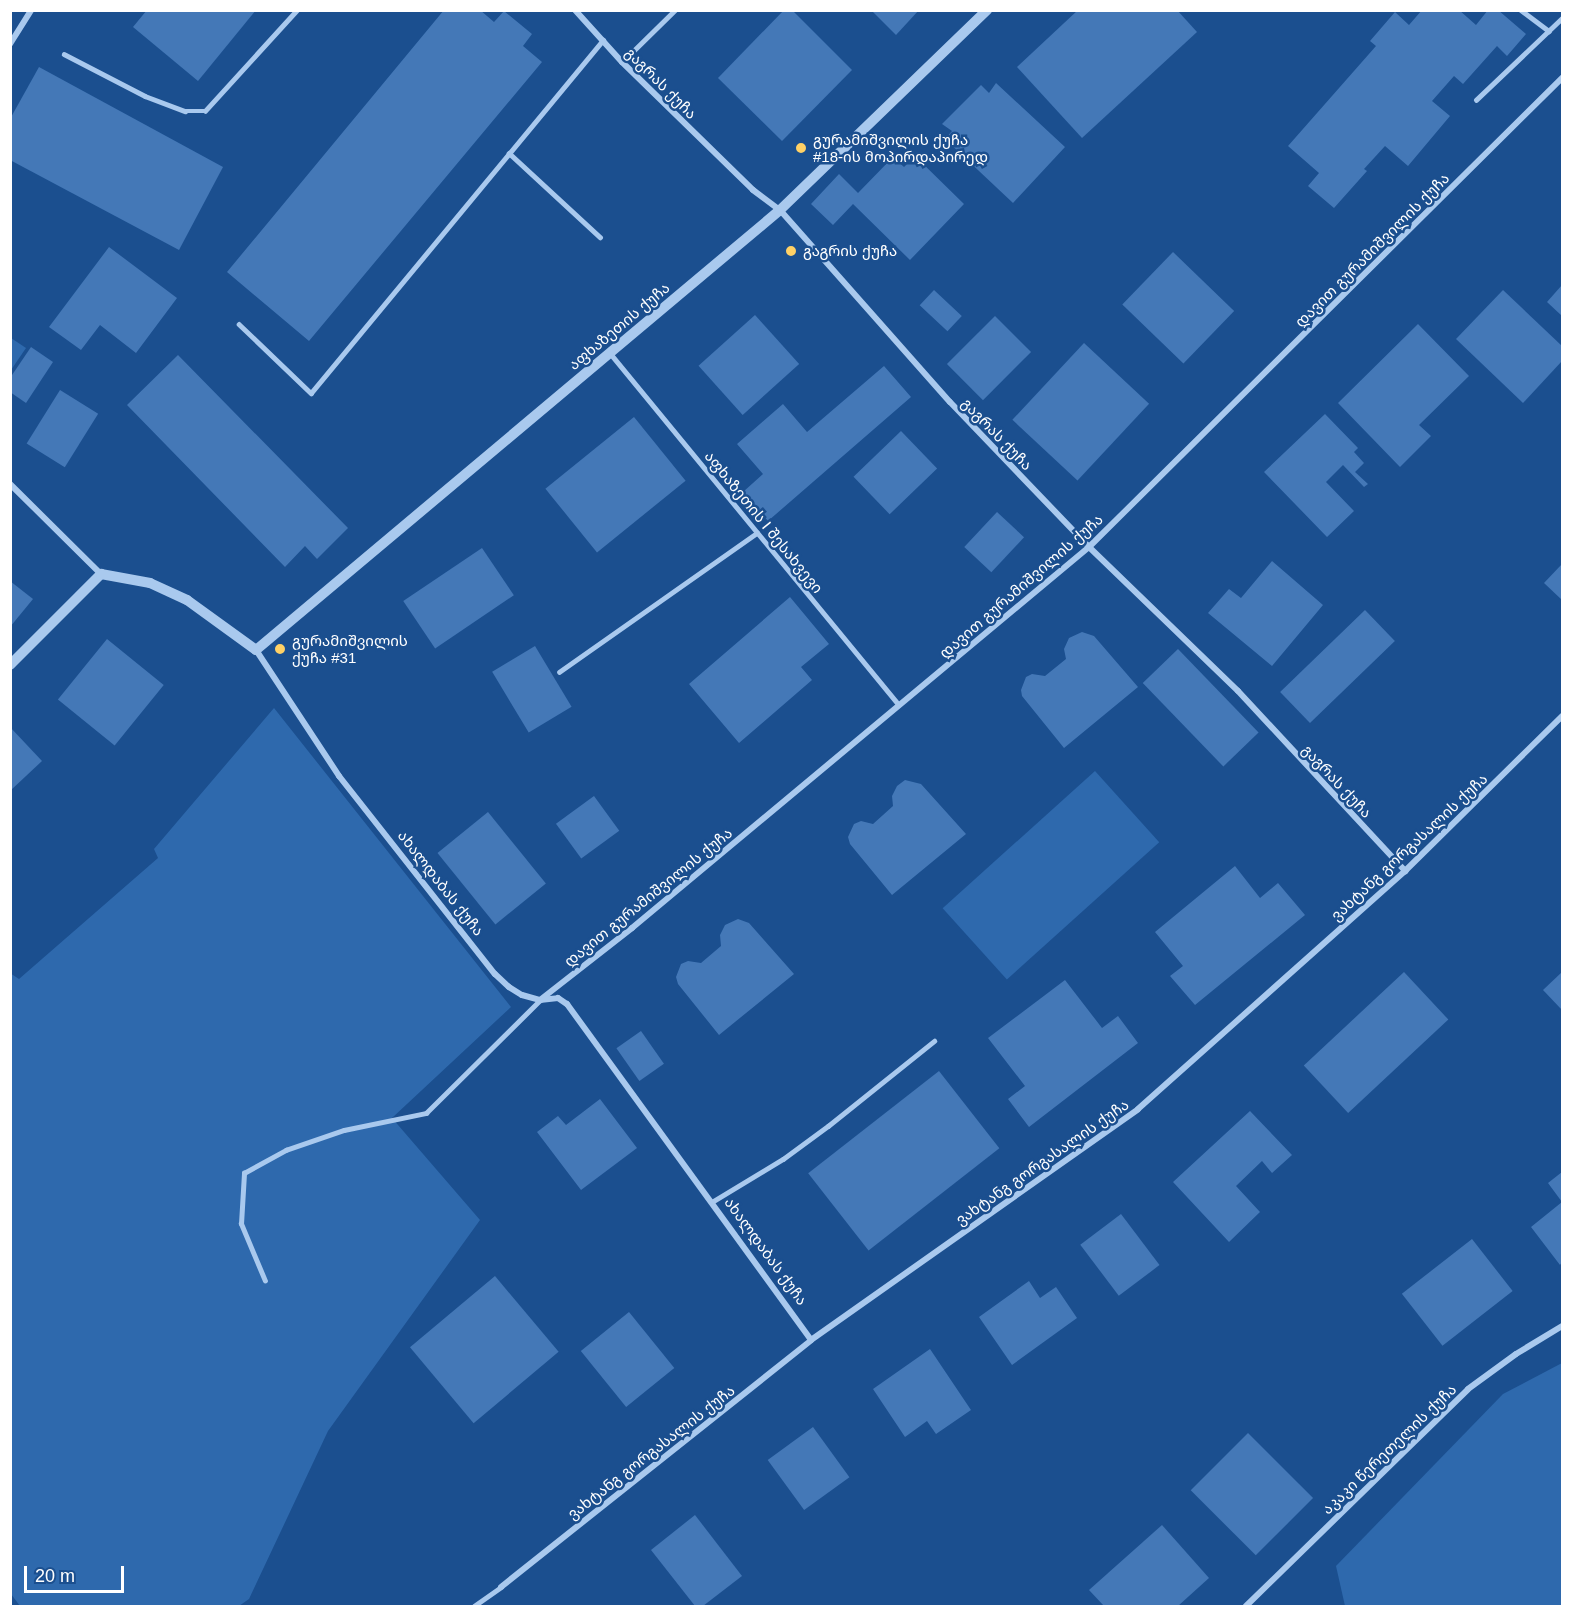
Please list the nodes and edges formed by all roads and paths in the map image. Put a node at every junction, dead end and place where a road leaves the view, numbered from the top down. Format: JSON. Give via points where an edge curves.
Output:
{"nodes":[{"id":1,"x":31,"y":10,"type":"edge"},
{"id":2,"x":297,"y":10,"type":"edge"},
{"id":3,"x":575,"y":10,"type":"edge"},
{"id":4,"x":675,"y":10,"type":"edge"},
{"id":5,"x":987,"y":10,"type":"edge"},
{"id":6,"x":1521,"y":10,"type":"edge"},
{"id":7,"x":1563,"y":18,"type":"edge"},
{"id":8,"x":1549,"y":31,"type":"junction"},
{"id":9,"x":603,"y":40,"type":"junction"},
{"id":10,"x":10,"y":44,"type":"edge"},
{"id":11,"x":64,"y":54,"type":"dead end"},
{"id":12,"x":622,"y":62,"type":"junction"},
{"id":13,"x":1563,"y":78,"type":"edge"},
{"id":14,"x":1476,"y":100,"type":"dead end"},
{"id":15,"x":509,"y":153,"type":"junction"},
{"id":16,"x":780,"y":210,"type":"junction"},
{"id":17,"x":600,"y":237,"type":"dead end"},
{"id":18,"x":239,"y":324,"type":"dead end"},
{"id":19,"x":610,"y":353,"type":"junction"},
{"id":20,"x":10,"y":484,"type":"edge"},
{"id":21,"x":757,"y":533,"type":"junction"},
{"id":22,"x":1089,"y":547,"type":"junction"},
{"id":23,"x":101,"y":574,"type":"junction"},
{"id":24,"x":256,"y":650,"type":"junction"},
{"id":25,"x":10,"y":665,"type":"edge"},
{"id":26,"x":559,"y":672,"type":"dead end"},
{"id":27,"x":899,"y":705,"type":"junction"},
{"id":28,"x":1563,"y":716,"type":"edge"},
{"id":29,"x":1405,"y":871,"type":"junction"},
{"id":30,"x":540,"y":1000,"type":"junction"},
{"id":31,"x":934,"y":1041,"type":"dead end"},
{"id":32,"x":712,"y":1202,"type":"junction"},
{"id":33,"x":265,"y":1281,"type":"dead end"},
{"id":34,"x":1563,"y":1326,"type":"edge"},
{"id":35,"x":811,"y":1340,"type":"junction"},
{"id":36,"x":501,"y":1587,"type":"joint"},
{"id":37,"x":474,"y":1606,"type":"edge"},
{"id":38,"x":1246,"y":1606,"type":"edge"}],
"edges":[{"from":1,"to":10,"type":"street"},
{"from":2,"to":11,"type":"lane","via":[[205,111],[185,111],[145,96]]},
{"from":3,"to":9,"type":"street","name":"გაგრას ქუჩა"},
{"from":4,"to":12,"type":"lane"},
{"from":5,"to":16,"type":"street","name":"აფხაზეთის ქუჩა"},
{"from":6,"to":8,"type":"lane"},
{"from":7,"to":8,"type":"lane"},
{"from":8,"to":14,"type":"lane"},
{"from":9,"to":12,"type":"street","name":"გაგრას ქუჩა"},
{"from":9,"to":15,"type":"lane"},
{"from":12,"to":16,"type":"street","name":"გაგრას ქუჩა","via":[[753,190]]},
{"from":13,"to":22,"type":"street","name":"დავით გურამიშვილის ქუჩა"},
{"from":15,"to":17,"type":"lane"},
{"from":15,"to":18,"type":"lane","via":[[310,393]]},
{"from":16,"to":19,"type":"street","name":"აფხაზეთის ქუჩა"},
{"from":16,"to":22,"type":"street","name":"გაგრას ქუჩა","via":[[950,402]]},
{"from":19,"to":21,"type":"lane","name":"აფხაზეთის I შესახვევი"},
{"from":19,"to":24,"type":"street","name":"აფხაზეთის ქუჩა"},
{"from":20,"to":23,"type":"street"},
{"from":21,"to":26,"type":"lane"},
{"from":21,"to":27,"type":"lane","name":"აფხაზეთის I შესახვევი"},
{"from":22,"to":27,"type":"street","name":"დავით გურამიშვილის ქუჩა"},
{"from":22,"to":29,"type":"street","name":"გაგრას ქუჩა","via":[[1238,691]]},
{"from":23,"to":24,"type":"street","name":"ახალდაბას ქუჩა","via":[[150,583],[187,600]]},
{"from":23,"to":25,"type":"street"},
{"from":24,"to":30,"type":"street","name":"ახალდაბას ქუჩა","via":[[339,776],[495,974],[509,987]]},
{"from":27,"to":30,"type":"street","name":"დავით გურამიშვილის ქუჩა"},
{"from":28,"to":29,"type":"street","name":"ვახტანგ გორგასალის ქუჩა"},
{"from":29,"to":35,"type":"street","name":"ვახტანგ გორგასალის ქუჩა","via":[[1138,1109]]},
{"from":30,"to":32,"type":"street","name":"ახალდაბას ქუჩა","via":[[558,998],[567,1004]]},
{"from":30,"to":33,"type":"lane","via":[[426,1113],[344,1130],[286,1150],[244,1173],[241,1224]]},
{"from":31,"to":32,"type":"lane","via":[[783,1159]]},
{"from":32,"to":35,"type":"street","name":"ახალდაბას ქუჩა"},
{"from":34,"to":38,"type":"street","name":"აკაკი წერეთელის ქუჩა","via":[[1468,1389]]},
{"from":35,"to":36,"type":"street","name":"ვახტანგ გორგასალის ქუჩა"},
{"from":36,"to":37,"type":"lane"}]}
